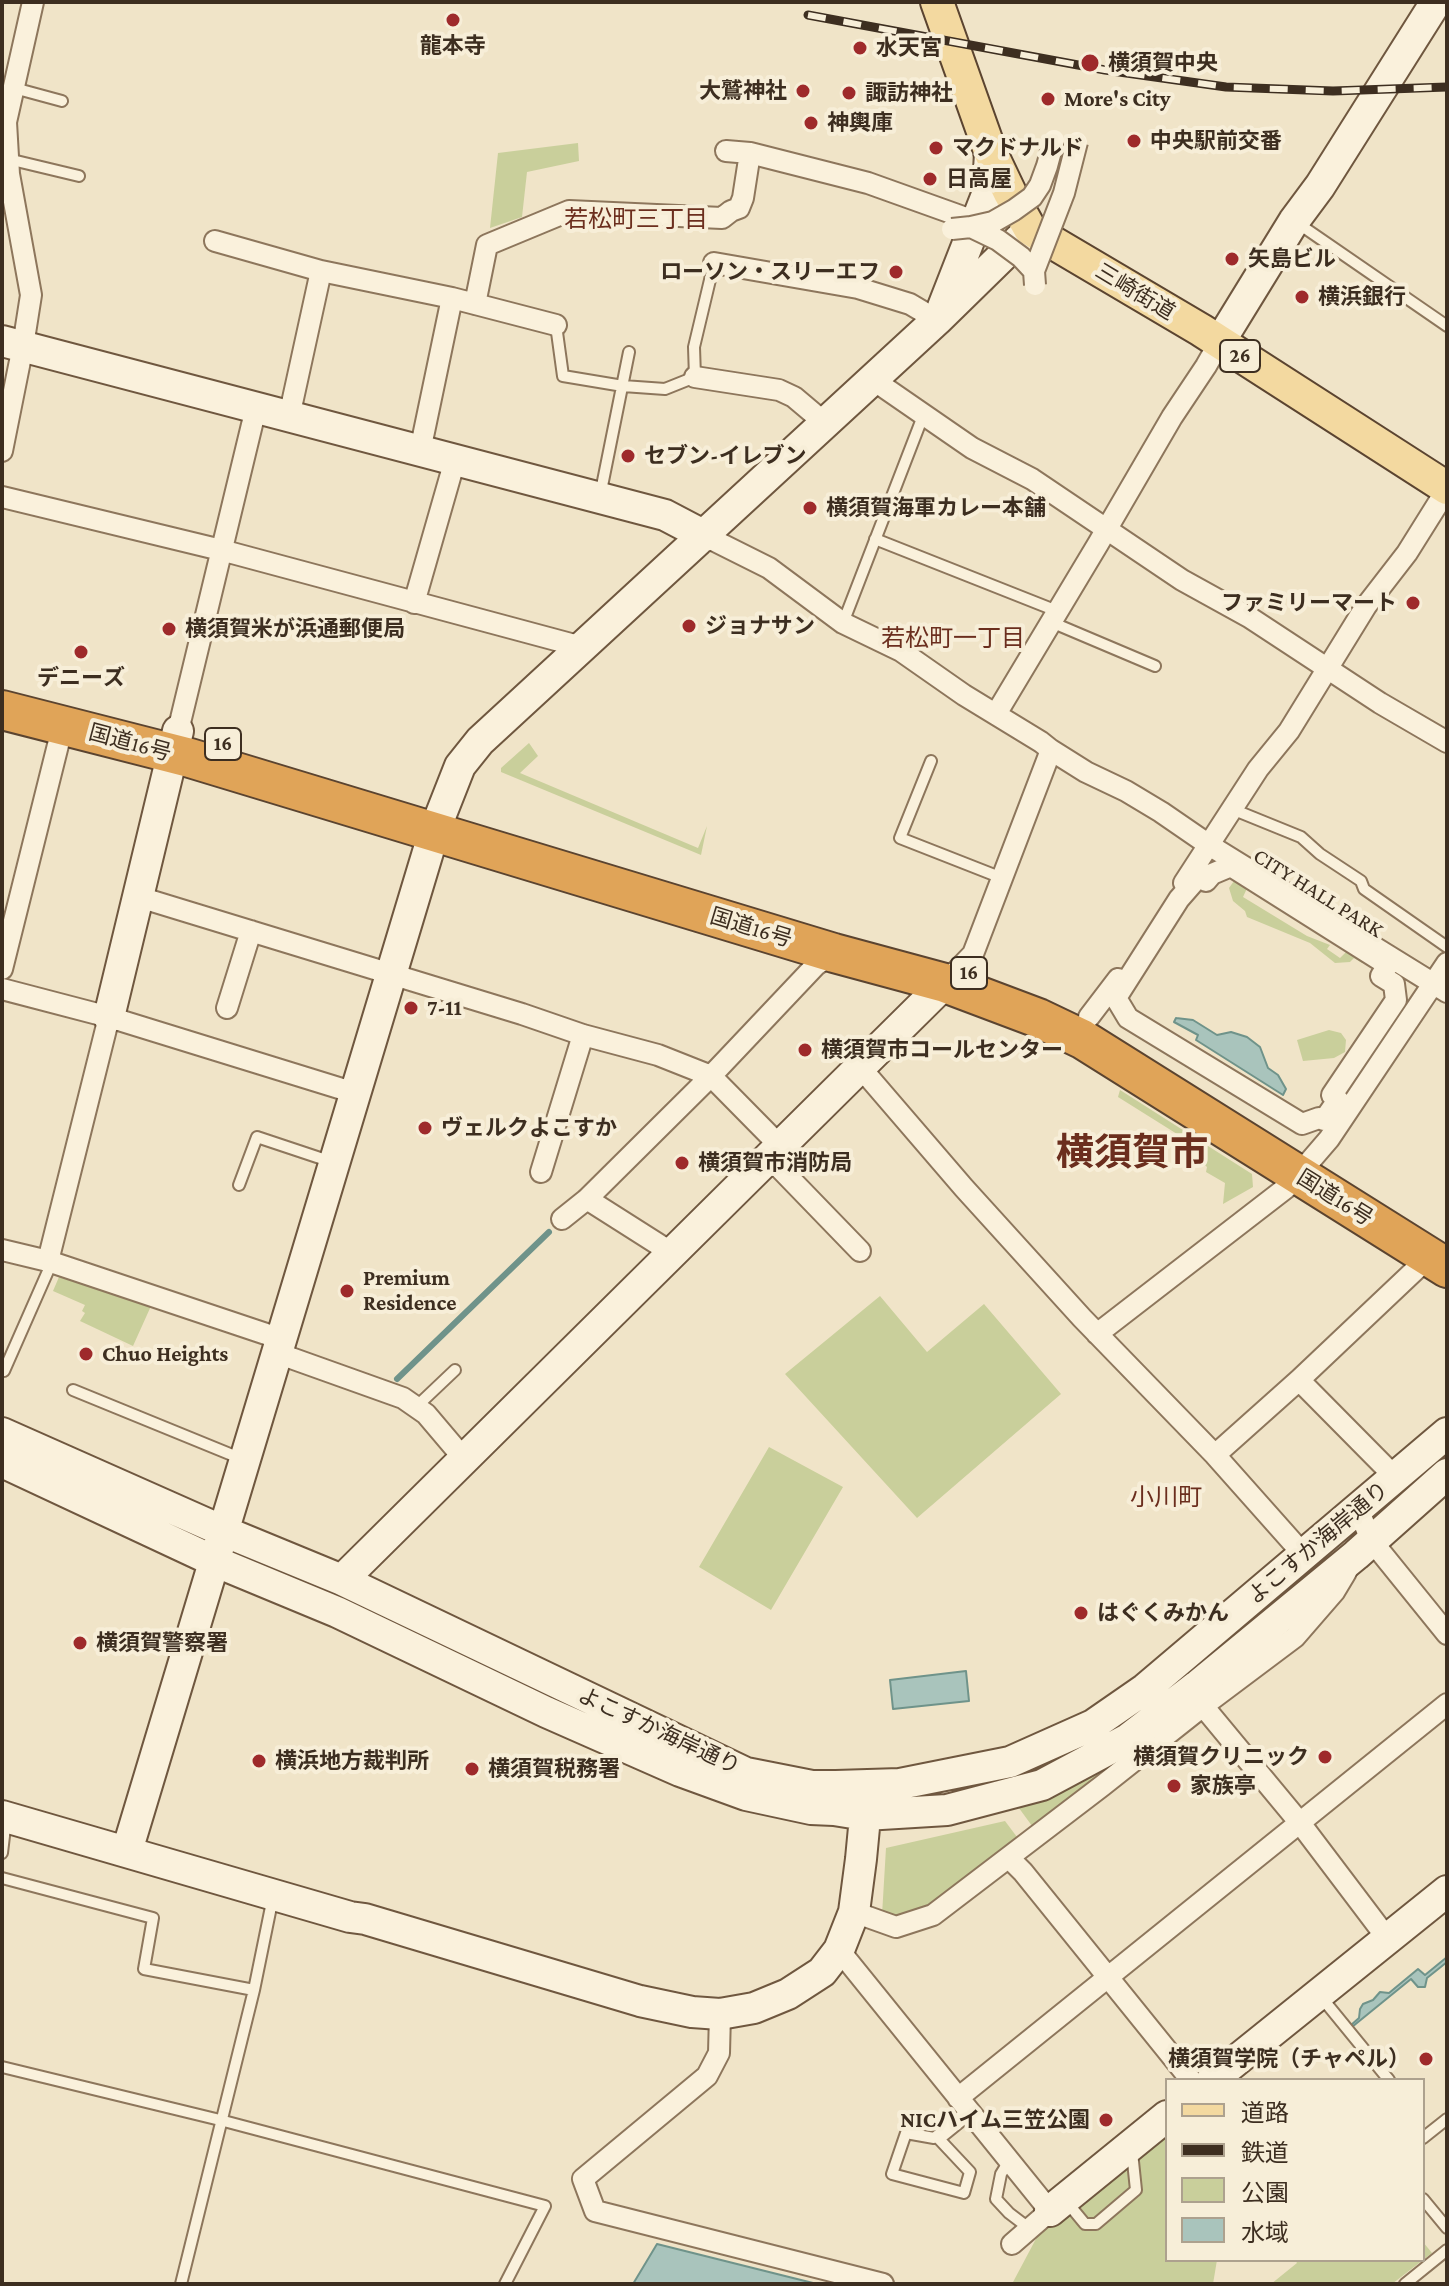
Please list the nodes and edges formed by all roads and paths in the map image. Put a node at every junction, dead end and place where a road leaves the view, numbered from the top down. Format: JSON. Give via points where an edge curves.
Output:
{"nodes":[{"id":1,"x":33,"y":2,"type":"edge"},
{"id":2,"x":937,"y":2,"type":"edge"},
{"id":3,"x":1436,"y":2,"type":"edge"},
{"id":4,"x":14,"y":88,"type":"junction"},
{"id":5,"x":62,"y":101,"type":"dead end"},
{"id":6,"x":1054,"y":140,"type":"dead end"},
{"id":7,"x":1077,"y":142,"type":"dead end"},
{"id":8,"x":726,"y":151,"type":"dead end"},
{"id":9,"x":990,"y":151,"type":"junction"},
{"id":10,"x":750,"y":153,"type":"junction"},
{"id":11,"x":7,"y":168,"type":"edge"},
{"id":12,"x":79,"y":176,"type":"dead end"},
{"id":13,"x":1032,"y":197,"type":"junction"},
{"id":14,"x":1059,"y":207,"type":"junction"},
{"id":15,"x":1294,"y":221,"type":"junction"},
{"id":16,"x":967,"y":226,"type":"junction"},
{"id":17,"x":1030,"y":229,"type":"junction"},
{"id":18,"x":215,"y":241,"type":"dead end"},
{"id":19,"x":714,"y":263,"type":"joint"},
{"id":20,"x":321,"y":271,"type":"junction"},
{"id":21,"x":452,"y":298,"type":"junction"},
{"id":22,"x":475,"y":304,"type":"junction"},
{"id":23,"x":937,"y":320,"type":"junction"},
{"id":24,"x":556,"y":325,"type":"joint"},
{"id":25,"x":1447,"y":326,"type":"edge"},
{"id":26,"x":1219,"y":343,"type":"junction"},
{"id":27,"x":13,"y":344,"type":"edge"},
{"id":28,"x":629,"y":352,"type":"dead end"},
{"id":29,"x":695,"y":377,"type":"junction"},
{"id":30,"x":872,"y":379,"type":"junction"},
{"id":31,"x":623,"y":386,"type":"junction"},
{"id":32,"x":256,"y":408,"type":"junction"},
{"id":33,"x":923,"y":416,"type":"junction"},
{"id":34,"x":289,"y":417,"type":"junction"},
{"id":35,"x":826,"y":424,"type":"junction"},
{"id":36,"x":2,"y":451,"type":"edge"},
{"id":37,"x":420,"y":451,"type":"junction"},
{"id":38,"x":455,"y":460,"type":"junction"},
{"id":39,"x":1447,"y":488,"type":"edge"},
{"id":40,"x":2,"y":497,"type":"edge"},
{"id":41,"x":600,"y":498,"type":"junction"},
{"id":42,"x":1107,"y":530,"type":"junction"},
{"id":43,"x":705,"y":536,"type":"junction"},
{"id":44,"x":875,"y":539,"type":"junction"},
{"id":45,"x":221,"y":550,"type":"junction"},
{"id":46,"x":414,"y":603,"type":"junction"},
{"id":47,"x":1054,"y":617,"type":"junction"},
{"id":48,"x":843,"y":623,"type":"junction"},
{"id":49,"x":582,"y":647,"type":"junction"},
{"id":50,"x":1155,"y":666,"type":"dead end"},
{"id":51,"x":1327,"y":668,"type":"junction"},
{"id":52,"x":2,"y":685,"type":"edge"},
{"id":53,"x":2,"y":710,"type":"edge"},
{"id":54,"x":996,"y":714,"type":"junction"},
{"id":55,"x":63,"y":725,"type":"junction"},
{"id":56,"x":175,"y":742,"type":"junction"},
{"id":57,"x":1447,"y":742,"type":"edge"},
{"id":58,"x":1051,"y":750,"type":"junction"},
{"id":59,"x":931,"y":761,"type":"dead end"},
{"id":60,"x":1232,"y":809,"type":"junction"},
{"id":61,"x":438,"y":821,"type":"junction"},
{"id":62,"x":1209,"y":845,"type":"junction"},
{"id":63,"x":1002,"y":878,"type":"junction"},
{"id":64,"x":139,"y":897,"type":"junction"},
{"id":65,"x":251,"y":931,"type":"junction"},
{"id":66,"x":1447,"y":947,"type":"edge"},
{"id":67,"x":834,"y":953,"type":"junction"},
{"id":68,"x":1447,"y":963,"type":"edge"},
{"id":69,"x":2,"y":969,"type":"edge"},
{"id":70,"x":391,"y":975,"type":"junction"},
{"id":71,"x":951,"y":976,"type":"junction"},
{"id":72,"x":1440,"y":988,"type":"edge"},
{"id":73,"x":2,"y":989,"type":"edge"},
{"id":74,"x":227,"y":1008,"type":"dead end"},
{"id":75,"x":109,"y":1017,"type":"junction"},
{"id":76,"x":1089,"y":1017,"type":"junction"},
{"id":77,"x":583,"y":1035,"type":"junction"},
{"id":78,"x":860,"y":1067,"type":"junction"},
{"id":79,"x":711,"y":1076,"type":"junction"},
{"id":80,"x":355,"y":1093,"type":"junction"},
{"id":81,"x":774,"y":1151,"type":"junction"},
{"id":82,"x":1305,"y":1152,"type":"junction"},
{"id":83,"x":334,"y":1163,"type":"junction"},
{"id":84,"x":541,"y":1172,"type":"dead end"},
{"id":85,"x":239,"y":1185,"type":"dead end"},
{"id":86,"x":587,"y":1199,"type":"junction"},
{"id":87,"x":562,"y":1219,"type":"dead end"},
{"id":88,"x":2,"y":1250,"type":"edge"},
{"id":89,"x":860,"y":1251,"type":"dead end"},
{"id":90,"x":672,"y":1253,"type":"junction"},
{"id":91,"x":1441,"y":1255,"type":"edge"},
{"id":92,"x":50,"y":1262,"type":"junction"},
{"id":93,"x":1097,"y":1334,"type":"junction"},
{"id":94,"x":279,"y":1346,"type":"junction"},
{"id":95,"x":455,"y":1370,"type":"dead end"},
{"id":96,"x":4,"y":1371,"type":"dead end"},
{"id":97,"x":1299,"y":1380,"type":"junction"},
{"id":98,"x":73,"y":1390,"type":"dead end"},
{"id":99,"x":416,"y":1407,"type":"junction"},
{"id":100,"x":2,"y":1433,"type":"edge"},
{"id":101,"x":1447,"y":1433,"type":"edge"},
{"id":102,"x":1215,"y":1455,"type":"junction"},
{"id":103,"x":244,"y":1460,"type":"junction"},
{"id":104,"x":465,"y":1460,"type":"junction"},
{"id":105,"x":2,"y":1462,"type":"edge"},
{"id":106,"x":1447,"y":1474,"type":"edge"},
{"id":107,"x":1396,"y":1478,"type":"junction"},
{"id":108,"x":1358,"y":1509,"type":"junction"},
{"id":109,"x":223,"y":1531,"type":"junction"},
{"id":110,"x":1363,"y":1547,"type":"junction"},
{"id":111,"x":1303,"y":1554,"type":"junction"},
{"id":112,"x":214,"y":1561,"type":"junction"},
{"id":113,"x":342,"y":1580,"type":"junction"},
{"id":114,"x":1447,"y":1634,"type":"edge"},
{"id":115,"x":1447,"y":1704,"type":"edge"},
{"id":116,"x":1203,"y":1706,"type":"junction"},
{"id":117,"x":866,"y":1801,"type":"junction"},
{"id":118,"x":4,"y":1817,"type":"edge"},
{"id":119,"x":1300,"y":1823,"type":"junction"},
{"id":120,"x":127,"y":1851,"type":"junction"},
{"id":121,"x":2,"y":1853,"type":"edge"},
{"id":122,"x":1009,"y":1858,"type":"junction"},
{"id":123,"x":2,"y":1878,"type":"edge"},
{"id":124,"x":1447,"y":1891,"type":"edge"},
{"id":125,"x":273,"y":1895,"type":"junction"},
{"id":126,"x":854,"y":1912,"type":"junction"},
{"id":127,"x":1387,"y":1938,"type":"junction"},
{"id":128,"x":839,"y":1950,"type":"junction"},
{"id":129,"x":1108,"y":1977,"type":"junction"},
{"id":130,"x":254,"y":1990,"type":"junction"},
{"id":131,"x":1319,"y":1994,"type":"junction"},
{"id":132,"x":720,"y":2014,"type":"junction"},
{"id":133,"x":2,"y":2067,"type":"edge"},
{"id":134,"x":1189,"y":2078,"type":"edge"},
{"id":135,"x":1214,"y":2078,"type":"edge"},
{"id":136,"x":1387,"y":2078,"type":"edge"},
{"id":137,"x":966,"y":2107,"type":"junction"},
{"id":138,"x":1165,"y":2118,"type":"edge"},
{"id":139,"x":1447,"y":2119,"type":"edge"},
{"id":140,"x":220,"y":2120,"type":"junction"},
{"id":141,"x":1425,"y":2136,"type":"edge"},
{"id":142,"x":1009,"y":2160,"type":"junction"},
{"id":143,"x":1425,"y":2201,"type":"edge"},
{"id":144,"x":1048,"y":2213,"type":"junction"},
{"id":145,"x":1447,"y":2228,"type":"edge"},
{"id":146,"x":1012,"y":2244,"type":"dead end"},
{"id":147,"x":1447,"y":2250,"type":"edge"},
{"id":148,"x":181,"y":2284,"type":"edge"},
{"id":149,"x":505,"y":2284,"type":"edge"},
{"id":150,"x":883,"y":2284,"type":"edge"},
{"id":151,"x":1405,"y":2284,"type":"edge"}],
"edges":[{"from":1,"to":4,"type":"street"},
{"from":2,"to":9,"type":"main road","name":"三崎街道","number":"26"},
{"from":3,"to":15,"type":"street"},
{"from":4,"to":5,"type":"lane"},
{"from":4,"to":11,"type":"street","via":[[6,122]]},
{"from":6,"to":13,"type":"street","bridge":true},
{"from":7,"to":14,"type":"street","bridge":true},
{"from":8,"to":10,"type":"street"},
{"from":9,"to":16,"type":"street","via":[[988,192]]},
{"from":9,"to":17,"type":"main road","name":"三崎街道","number":"26"},
{"from":10,"to":16,"type":"street","via":[[868,183]]},
{"from":10,"to":22,"type":"street","via":[[739,208],[722,218],[569,211],[487,245]]},
{"from":11,"to":12,"type":"lane"},
{"from":11,"to":27,"type":"street","via":[[31,295]]},
{"from":13,"to":14,"type":"street"},
{"from":13,"to":16,"type":"street","bridge":true,"via":[[993,222]]},
{"from":14,"to":16,"type":"street","bridge":true,"via":[[1035,278],[1021,257]]},
{"from":15,"to":25,"type":"lane"},
{"from":15,"to":26,"type":"street"},
{"from":16,"to":23,"type":"street"},
{"from":17,"to":23,"type":"street"},
{"from":17,"to":26,"type":"main road","name":"三崎街道","number":"26"},
{"from":18,"to":20,"type":"street"},
{"from":19,"to":23,"type":"street","via":[[858,288],[910,304]]},
{"from":19,"to":29,"type":"lane","via":[[694,347]]},
{"from":20,"to":21,"type":"street"},
{"from":20,"to":34,"type":"street"},
{"from":21,"to":22,"type":"street"},
{"from":21,"to":37,"type":"street"},
{"from":22,"to":24,"type":"street"},
{"from":23,"to":30,"type":"street"},
{"from":24,"to":31,"type":"lane","via":[[563,376]]},
{"from":26,"to":39,"type":"main road","name":"三崎街道","number":"26"},
{"from":26,"to":42,"type":"street"},
{"from":27,"to":32,"type":"street"},
{"from":27,"to":36,"type":"street"},
{"from":28,"to":31,"type":"lane"},
{"from":29,"to":31,"type":"lane","via":[[665,389]]},
{"from":29,"to":35,"type":"street","via":[[779,390]]},
{"from":30,"to":33,"type":"street"},
{"from":30,"to":35,"type":"street"},
{"from":31,"to":41,"type":"lane"},
{"from":32,"to":34,"type":"street"},
{"from":32,"to":45,"type":"street"},
{"from":33,"to":42,"type":"street"},
{"from":33,"to":44,"type":"lane"},
{"from":34,"to":37,"type":"street"},
{"from":35,"to":43,"type":"street"},
{"from":37,"to":38,"type":"street"},
{"from":38,"to":41,"type":"street"},
{"from":38,"to":46,"type":"street"},
{"from":39,"to":51,"type":"street"},
{"from":40,"to":45,"type":"street"},
{"from":41,"to":43,"type":"street","via":[[665,515]]},
{"from":42,"to":47,"type":"street"},
{"from":42,"to":51,"type":"street"},
{"from":43,"to":48,"type":"street","via":[[769,568]]},
{"from":43,"to":49,"type":"street"},
{"from":44,"to":47,"type":"lane"},
{"from":44,"to":48,"type":"lane"},
{"from":45,"to":46,"type":"street"},
{"from":45,"to":56,"type":"street"},
{"from":46,"to":49,"type":"street"},
{"from":47,"to":50,"type":"lane"},
{"from":47,"to":54,"type":"street"},
{"from":48,"to":54,"type":"street","via":[[901,651]]},
{"from":49,"to":61,"type":"street","via":[[470,751]]},
{"from":51,"to":57,"type":"street"},
{"from":51,"to":60,"type":"street"},
{"from":52,"to":56,"type":"highway","name":"国道16号","number":"16"},
{"from":53,"to":55,"type":"highway","name":"国道16号","number":"16"},
{"from":54,"to":58,"type":"street"},
{"from":55,"to":56,"type":"highway","name":"国道16号","number":"16"},
{"from":55,"to":69,"type":"street"},
{"from":56,"to":61,"type":"highway","name":"国道16号","number":"16"},
{"from":56,"to":64,"type":"street"},
{"from":58,"to":62,"type":"street"},
{"from":58,"to":63,"type":"street"},
{"from":59,"to":63,"type":"lane","via":[[900,838]]},
{"from":60,"to":62,"type":"street"},
{"from":60,"to":66,"type":"lane","via":[[1301,837]]},
{"from":61,"to":67,"type":"highway","name":"国道16号","number":"16"},
{"from":61,"to":70,"type":"street"},
{"from":61,"to":71,"type":"highway","name":"国道16号","number":"16"},
{"from":62,"to":72,"type":"street"},
{"from":62,"to":76,"type":"street"},
{"from":63,"to":71,"type":"street","via":[[973,954]]},
{"from":64,"to":65,"type":"street"},
{"from":64,"to":75,"type":"street"},
{"from":65,"to":70,"type":"street"},
{"from":65,"to":74,"type":"street"},
{"from":67,"to":71,"type":"highway","name":"国道16号","number":"16"},
{"from":67,"to":79,"type":"street","via":[[816,965]]},
{"from":68,"to":72,"type":"street"},
{"from":70,"to":77,"type":"street"},
{"from":70,"to":80,"type":"street"},
{"from":71,"to":76,"type":"highway","name":"国道16号","number":"16","via":[[994,980]]},
{"from":71,"to":78,"type":"street"},
{"from":71,"to":82,"type":"highway","name":"国道16号","number":"16"},
{"from":72,"to":82,"type":"street"},
{"from":73,"to":75,"type":"street"},
{"from":75,"to":80,"type":"street"},
{"from":75,"to":92,"type":"street"},
{"from":76,"to":82,"type":"highway","name":"国道16号","number":"16"},
{"from":77,"to":79,"type":"street"},
{"from":77,"to":84,"type":"street"},
{"from":78,"to":81,"type":"street"},
{"from":78,"to":93,"type":"street"},
{"from":79,"to":81,"type":"street"},
{"from":79,"to":86,"type":"street"},
{"from":80,"to":83,"type":"street"},
{"from":81,"to":89,"type":"street"},
{"from":81,"to":90,"type":"street"},
{"from":82,"to":82,"type":"street","name":"CITY HALL PARK","via":[[1128,1018],[1116,998],[1200,875],[1206,881],[1231,866],[1388,965],[1381,976],[1394,984],[1396,1000],[1332,1095],[1338,1100],[1324,1120],[1319,1118]]},
{"from":82,"to":91,"type":"highway","name":"国道16号","number":"16"},
{"from":82,"to":93,"type":"street","via":[[1286,1188]]},
{"from":83,"to":85,"type":"lane","via":[[257,1137]]},
{"from":83,"to":94,"type":"street"},
{"from":86,"to":87,"type":"street"},
{"from":86,"to":90,"type":"street"},
{"from":88,"to":92,"type":"street"},
{"from":90,"to":104,"type":"street"},
{"from":91,"to":97,"type":"street"},
{"from":92,"to":94,"type":"street"},
{"from":92,"to":96,"type":"lane"},
{"from":93,"to":102,"type":"street"},
{"from":94,"to":99,"type":"street"},
{"from":94,"to":103,"type":"street"},
{"from":95,"to":99,"type":"lane"},
{"from":97,"to":102,"type":"street"},
{"from":97,"to":107,"type":"street"},
{"from":98,"to":103,"type":"lane"},
{"from":99,"to":104,"type":"street"},
{"from":100,"to":109,"type":"street","name":"よこすか海岸通り"},
{"from":101,"to":107,"type":"street","name":"よこすか海岸通り"},
{"from":102,"to":111,"type":"street"},
{"from":103,"to":109,"type":"street"},
{"from":104,"to":113,"type":"street"},
{"from":105,"to":112,"type":"street","name":"よこすか海岸通り"},
{"from":106,"to":110,"type":"street","name":"よこすか海岸通り"},
{"from":107,"to":108,"type":"street","name":"よこすか海岸通り"},
{"from":108,"to":110,"type":"street"},
{"from":108,"to":111,"type":"street","name":"よこすか海岸通り"},
{"from":109,"to":112,"type":"street"},
{"from":109,"to":113,"type":"street","name":"よこすか海岸通り"},
{"from":110,"to":114,"type":"street"},
{"from":110,"to":116,"type":"street","via":[[1295,1637]]},
{"from":110,"to":117,"type":"street","name":"よこすか海岸通り","via":[[1128,1739],[1042,1785],[947,1810]]},
{"from":111,"to":117,"type":"street","name":"よこすか海岸通り","via":[[1145,1689],[1093,1725],[1010,1762],[900,1784]]},
{"from":112,"to":117,"type":"street","name":"よこすか海岸通り","via":[[337,1612],[680,1771],[746,1795],[811,1809],[834,1810]]},
{"from":112,"to":120,"type":"street"},
{"from":113,"to":117,"type":"street","name":"よこすか海岸通り","via":[[746,1773]]},
{"from":115,"to":119,"type":"street"},
{"from":116,"to":119,"type":"street"},
{"from":116,"to":122,"type":"street"},
{"from":117,"to":126,"type":"street"},
{"from":118,"to":120,"type":"street"},
{"from":118,"to":121,"type":"lane"},
{"from":119,"to":127,"type":"street"},
{"from":119,"to":129,"type":"street"},
{"from":120,"to":125,"type":"street"},
{"from":122,"to":126,"type":"street","via":[[933,1915],[896,1927]]},
{"from":122,"to":129,"type":"street"},
{"from":123,"to":130,"type":"lane","via":[[153,1918],[144,1969]]},
{"from":124,"to":127,"type":"street"},
{"from":125,"to":130,"type":"lane"},
{"from":125,"to":132,"type":"street","via":[[640,2001]]},
{"from":126,"to":128,"type":"street"},
{"from":127,"to":131,"type":"street"},
{"from":128,"to":132,"type":"street","via":[[822,1972],[788,1994]]},
{"from":128,"to":137,"type":"street"},
{"from":129,"to":134,"type":"street"},
{"from":129,"to":137,"type":"street"},
{"from":130,"to":140,"type":"lane"},
{"from":131,"to":135,"type":"street"},
{"from":131,"to":136,"type":"lane"},
{"from":132,"to":150,"type":"street","via":[[719,2053],[707,2076],[583,2179],[595,2211]]},
{"from":133,"to":140,"type":"lane"},
{"from":137,"to":137,"type":"lane","via":[[939,2139],[970,2172],[964,2193],[892,2174],[906,2133],[934,2138]]},
{"from":137,"to":142,"type":"street"},
{"from":138,"to":144,"type":"street"},
{"from":139,"to":141,"type":"lane"},
{"from":140,"to":148,"type":"lane"},
{"from":140,"to":149,"type":"lane","via":[[545,2206]]},
{"from":142,"to":144,"type":"street"},
{"from":142,"to":144,"type":"lane","via":[[996,2199],[1009,2213]]},
{"from":143,"to":145,"type":"lane"},
{"from":144,"to":146,"type":"street"},
{"from":147,"to":151,"type":"lane"}]}
